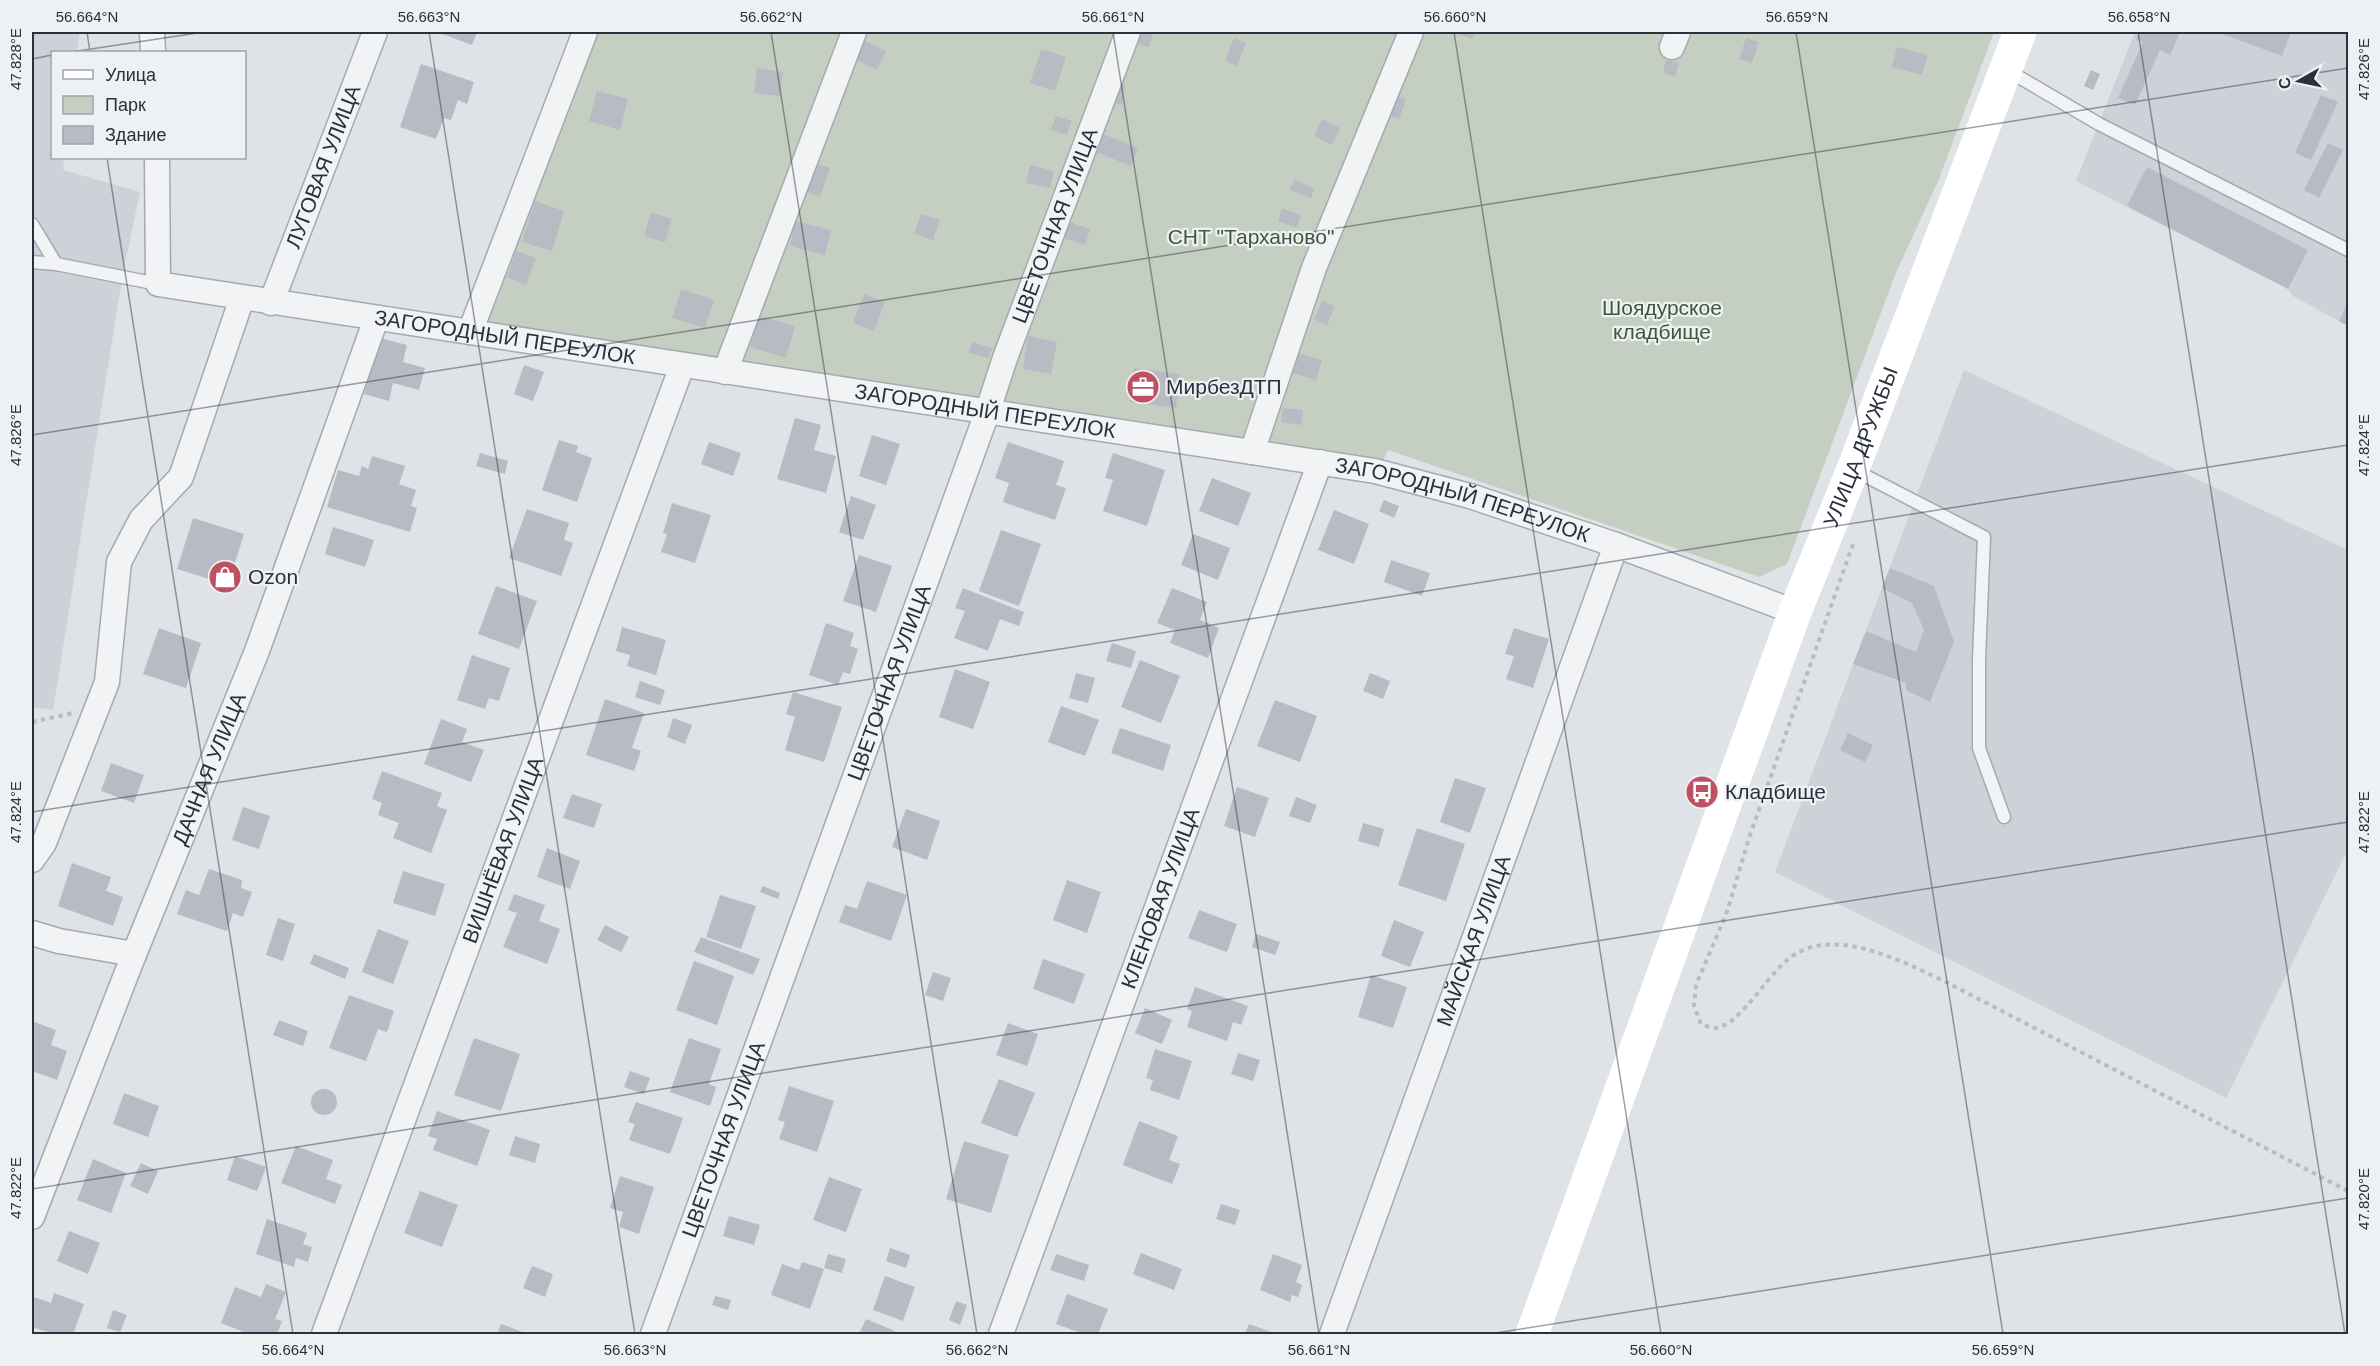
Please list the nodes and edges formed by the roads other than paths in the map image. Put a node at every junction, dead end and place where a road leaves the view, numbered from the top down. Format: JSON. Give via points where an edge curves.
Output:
{"nodes":[{"id":1,"x":152,"y":32,"type":"edge"},
{"id":2,"x":375,"y":32,"type":"edge"},
{"id":3,"x":585,"y":32,"type":"edge"},
{"id":4,"x":854,"y":32,"type":"edge"},
{"id":5,"x":1128,"y":32,"type":"edge"},
{"id":6,"x":1411,"y":32,"type":"edge"},
{"id":7,"x":2020,"y":32,"type":"edge"},
{"id":8,"x":153,"y":51,"type":"edge"},
{"id":9,"x":2006,"y":69,"type":"junction"},
{"id":10,"x":157,"y":159,"type":"edge"},
{"id":11,"x":32,"y":224,"type":"edge"},
{"id":12,"x":2349,"y":250,"type":"edge"},
{"id":13,"x":32,"y":262,"type":"edge"},
{"id":14,"x":56,"y":264,"type":"junction"},
{"id":15,"x":158,"y":284,"type":"junction"},
{"id":16,"x":242,"y":298,"type":"junction"},
{"id":17,"x":271,"y":303,"type":"junction"},
{"id":18,"x":376,"y":319,"type":"junction"},
{"id":19,"x":470,"y":332,"type":"junction"},
{"id":20,"x":682,"y":366,"type":"junction"},
{"id":21,"x":725,"y":372,"type":"junction"},
{"id":22,"x":988,"y":410,"type":"junction"},
{"id":23,"x":1252,"y":452,"type":"junction"},
{"id":24,"x":1320,"y":462,"type":"junction"},
{"id":25,"x":1853,"y":469,"type":"junction"},
{"id":26,"x":1616,"y":545,"type":"junction"},
{"id":27,"x":1795,"y":612,"type":"junction"},
{"id":28,"x":2004,"y":817,"type":"dead end"},
{"id":29,"x":32,"y":860,"type":"edge"},
{"id":30,"x":32,"y":933,"type":"edge"},
{"id":31,"x":134,"y":954,"type":"junction"},
{"id":32,"x":32,"y":1217,"type":"edge"},
{"id":33,"x":324,"y":1335,"type":"edge"},
{"id":34,"x":653,"y":1335,"type":"edge"},
{"id":35,"x":1001,"y":1335,"type":"edge"},
{"id":36,"x":1332,"y":1335,"type":"edge"},
{"id":37,"x":1532,"y":1335,"type":"edge"}],
"edges":[{"from":1,"to":8,"type":"street"},
{"from":2,"to":17,"type":"street","name":"ЛУГОВАЯ УЛИЦА"},
{"from":3,"to":19,"type":"street"},
{"from":4,"to":21,"type":"street"},
{"from":5,"to":22,"type":"street","name":"ЦВЕТОЧНАЯ УЛИЦА"},
{"from":6,"to":23,"type":"street","via":[[1314,268]]},
{"from":7,"to":9,"type":"main road","name":"УЛИЦА ДРУЖБЫ"},
{"from":9,"to":12,"type":"lane","via":[[2099,124]]},
{"from":9,"to":25,"type":"main road","name":"УЛИЦА ДРУЖБЫ"},
{"from":10,"to":15,"type":"street"},
{"from":11,"to":14,"type":"lane"},
{"from":13,"to":14,"type":"lane"},
{"from":14,"to":15,"type":"lane"},
{"from":15,"to":16,"type":"street","name":"ЗАГОРОДНЫЙ ПЕРЕУЛОК"},
{"from":16,"to":17,"type":"street","name":"ЗАГОРОДНЫЙ ПЕРЕУЛОК"},
{"from":16,"to":29,"type":"street","via":[[181,477],[141,520],[119,562],[107,682],[44,843]]},
{"from":17,"to":18,"type":"street","name":"ЗАГОРОДНЫЙ ПЕРЕУЛОК"},
{"from":18,"to":19,"type":"street","name":"ЗАГОРОДНЫЙ ПЕРЕУЛОК"},
{"from":18,"to":31,"type":"street","name":"ДАЧНАЯ УЛИЦА","via":[[257,651]]},
{"from":19,"to":20,"type":"street","name":"ЗАГОРОДНЫЙ ПЕРЕУЛОК"},
{"from":20,"to":21,"type":"street","name":"ЗАГОРОДНЫЙ ПЕРЕУЛОК"},
{"from":20,"to":33,"type":"street","name":"ВИШНЁВАЯ УЛИЦА"},
{"from":21,"to":22,"type":"street","name":"ЗАГОРОДНЫЙ ПЕРЕУЛОК"},
{"from":22,"to":23,"type":"street","name":"ЗАГОРОДНЫЙ ПЕРЕУЛОК"},
{"from":22,"to":34,"type":"street","name":"ЦВЕТОЧНАЯ УЛИЦА"},
{"from":23,"to":24,"type":"street","name":"ЗАГОРОДНЫЙ ПЕРЕУЛОК"},
{"from":24,"to":26,"type":"street","name":"ЗАГОРОДНЫЙ ПЕРЕУЛОК","via":[[1375,471],[1470,495]]},
{"from":24,"to":35,"type":"street","name":"КЛЕНОВАЯ УЛИЦА"},
{"from":25,"to":27,"type":"main road","name":"УЛИЦА ДРУЖБЫ"},
{"from":25,"to":28,"type":"lane","via":[[1984,537],[1979,748]]},
{"from":26,"to":27,"type":"street","name":"ЗАГОРОДНЫЙ ПЕРЕУЛОК"},
{"from":26,"to":36,"type":"street","name":"МАЙСКАЯ УЛИЦА"},
{"from":27,"to":37,"type":"main road","name":"УЛИЦА ДРУЖБЫ"},
{"from":30,"to":31,"type":"street"},
{"from":31,"to":32,"type":"street","name":"ДАЧНАЯ УЛИЦА"}]}
